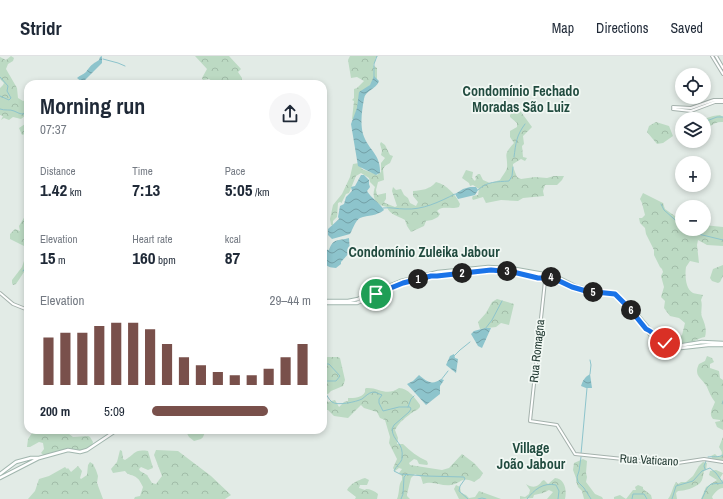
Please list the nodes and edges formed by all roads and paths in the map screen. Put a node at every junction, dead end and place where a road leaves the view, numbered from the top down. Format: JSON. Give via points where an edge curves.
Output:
{"nodes":[{"id":1,"x":712,"y":56,"type":"edge"},
{"id":2,"x":716,"y":56,"type":"edge"},
{"id":3,"x":723,"y":68,"type":"edge"},
{"id":4,"x":723,"y":74,"type":"edge"},
{"id":5,"x":723,"y":101,"type":"edge"},
{"id":6,"x":673,"y":108,"type":"dead end"},
{"id":7,"x":465,"y":268,"type":"junction"},
{"id":8,"x":451,"y":270,"type":"junction"},
{"id":9,"x":527,"y":271,"type":"junction"},
{"id":10,"x":432,"y":273,"type":"junction"},
{"id":11,"x":452,"y":274,"type":"junction"},
{"id":12,"x":522,"y":274,"type":"junction"},
{"id":13,"x":541,"y":274,"type":"junction"},
{"id":14,"x":445,"y":275,"type":"junction"},
{"id":15,"x":437,"y":276,"type":"junction"},
{"id":16,"x":539,"y":278,"type":"junction"},
{"id":17,"x":546,"y":279,"type":"junction"},
{"id":18,"x":0,"y":293,"type":"edge"},
{"id":19,"x":327,"y":302,"type":"edge"},
{"id":20,"x":327,"y":302,"type":"edge"},
{"id":21,"x":24,"y":308,"type":"edge"},
{"id":22,"x":646,"y":329,"type":"junction"},
{"id":23,"x":654,"y":334,"type":"junction"},
{"id":24,"x":664,"y":344,"type":"junction"},
{"id":25,"x":723,"y":344,"type":"edge"},
{"id":26,"x":696,"y":345,"type":"junction"},
{"id":27,"x":111,"y":434,"type":"edge"},
{"id":28,"x":575,"y":454,"type":"joint"},
{"id":29,"x":39,"y":458,"type":"junction"},
{"id":30,"x":20,"y":461,"type":"junction"},
{"id":31,"x":723,"y":462,"type":"edge"},
{"id":32,"x":10,"y":466,"type":"junction"},
{"id":33,"x":22,"y":467,"type":"junction"},
{"id":34,"x":14,"y":470,"type":"junction"},
{"id":35,"x":0,"y":474,"type":"edge"},
{"id":36,"x":0,"y":478,"type":"edge"}],
"edges":[{"from":1,"to":4,"type":"street"},
{"from":2,"to":3,"type":"street"},
{"from":5,"to":6,"type":"street","via":[[691,111]]},
{"from":7,"to":8,"type":"main road"},
{"from":7,"to":9,"type":"main road","via":[[494,267]]},
{"from":7,"to":11,"type":"main road","via":[[465,272]]},
{"from":8,"to":10,"type":"main road"},
{"from":8,"to":14,"type":"main road","via":[[444,272]]},
{"from":9,"to":12,"type":"main road","via":[[529,274]]},
{"from":9,"to":13,"type":"main road"},
{"from":10,"to":15,"type":"main road"},
{"from":10,"to":19,"type":"main road","via":[[385,287],[358,299]]},
{"from":11,"to":12,"type":"main road","via":[[491,270]]},
{"from":11,"to":14,"type":"main road"},
{"from":12,"to":16,"type":"main road"},
{"from":13,"to":16,"type":"main road","via":[[536,276]]},
{"from":13,"to":17,"type":"main road"},
{"from":13,"to":23,"type":"main road","via":[[555,276],[582,288],[618,295]]},
{"from":14,"to":15,"type":"main road"},
{"from":15,"to":20,"type":"main road","via":[[403,283],[358,303]]},
{"from":16,"to":17,"type":"main road"},
{"from":17,"to":22,"type":"main road","via":[[555,278],[582,290],[615,294]]},
{"from":17,"to":28,"type":"street","name":"Rua Romagna","via":[[530,421],[557,425]]},
{"from":18,"to":21,"type":"street","via":[[13,304]]},
{"from":22,"to":23,"type":"main road"},
{"from":22,"to":24,"type":"main road","via":[[657,342]]},
{"from":23,"to":24,"type":"main road"},
{"from":24,"to":26,"type":"main road"},
{"from":24,"to":26,"type":"main road","via":[[676,348]]},
{"from":25,"to":26,"type":"main road"},
{"from":25,"to":26,"type":"main road","via":[[704,342]]},
{"from":27,"to":29,"type":"main road","via":[[83,451],[68,450]]},
{"from":28,"to":31,"type":"street","name":"Rua Vaticano","via":[[671,464],[704,459]]},
{"from":29,"to":30,"type":"main road"},
{"from":29,"to":33,"type":"main road"},
{"from":30,"to":32,"type":"main road"},
{"from":30,"to":33,"type":"main road"},
{"from":32,"to":34,"type":"main road"},
{"from":32,"to":35,"type":"main road"},
{"from":33,"to":34,"type":"main road"},
{"from":34,"to":36,"type":"main road"}]}
